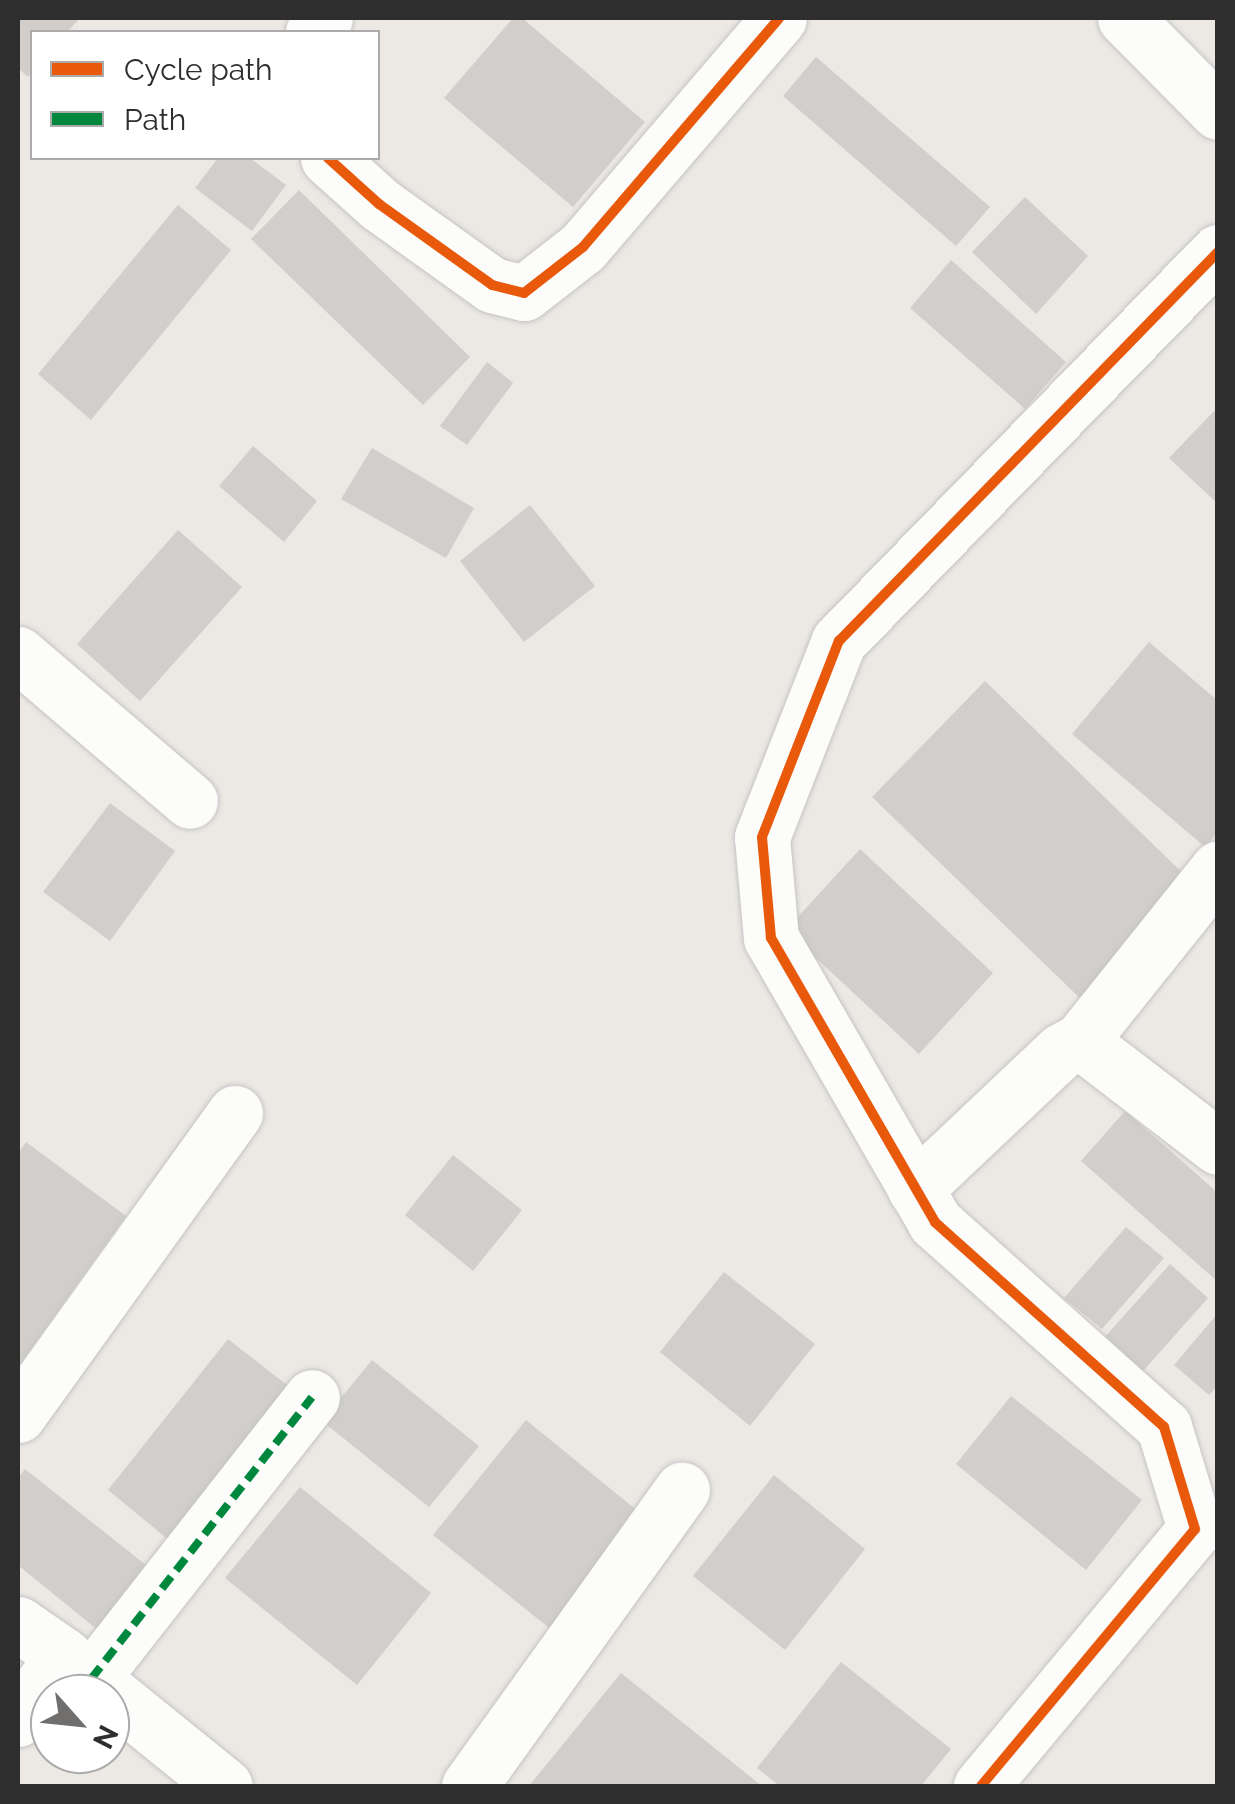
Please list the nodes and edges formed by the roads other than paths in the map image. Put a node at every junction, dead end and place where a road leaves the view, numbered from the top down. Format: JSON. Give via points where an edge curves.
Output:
{"nodes":[{"id":1,"x":780,"y":18,"type":"edge"},
{"id":2,"x":1126,"y":18,"type":"edge"},
{"id":3,"x":1218,"y":112,"type":"edge"},
{"id":4,"x":330,"y":160,"type":"edge"},
{"id":5,"x":1218,"y":252,"type":"edge"},
{"id":6,"x":18,"y":654,"type":"edge"},
{"id":7,"x":190,"y":801,"type":"dead end"},
{"id":8,"x":1218,"y":869,"type":"edge"},
{"id":9,"x":1080,"y":1041,"type":"junction"},
{"id":10,"x":235,"y":1114,"type":"dead end"},
{"id":11,"x":1218,"y":1147,"type":"edge"},
{"id":12,"x":915,"y":1189,"type":"junction"},
{"id":13,"x":312,"y":1396,"type":"dead end"},
{"id":14,"x":18,"y":1415,"type":"edge"},
{"id":15,"x":682,"y":1490,"type":"dead end"},
{"id":16,"x":1206,"y":1537,"type":"edge"},
{"id":17,"x":18,"y":1624,"type":"edge"},
{"id":18,"x":77,"y":1667,"type":"junction"},
{"id":19,"x":18,"y":1719,"type":"edge"},
{"id":20,"x":225,"y":1786,"type":"edge"},
{"id":21,"x":469,"y":1786,"type":"edge"},
{"id":22,"x":982,"y":1786,"type":"edge"}],
"edges":[{"from":1,"to":4,"type":"street","via":[[583,247],[524,292],[492,285]]},
{"from":2,"to":3,"type":"street"},
{"from":5,"to":12,"type":"street","via":[[840,641],[762,836],[771,938]]},
{"from":6,"to":7,"type":"street"},
{"from":8,"to":9,"type":"street"},
{"from":9,"to":11,"type":"street"},
{"from":9,"to":12,"type":"street","via":[[1061,1051]]},
{"from":10,"to":14,"type":"street"},
{"from":12,"to":16,"type":"street","via":[[935,1222],[1164,1427]]},
{"from":13,"to":18,"type":"street"},
{"from":15,"to":21,"type":"street"},
{"from":16,"to":22,"type":"street"},
{"from":17,"to":18,"type":"street"},
{"from":18,"to":19,"type":"street"},
{"from":18,"to":20,"type":"street"}]}
